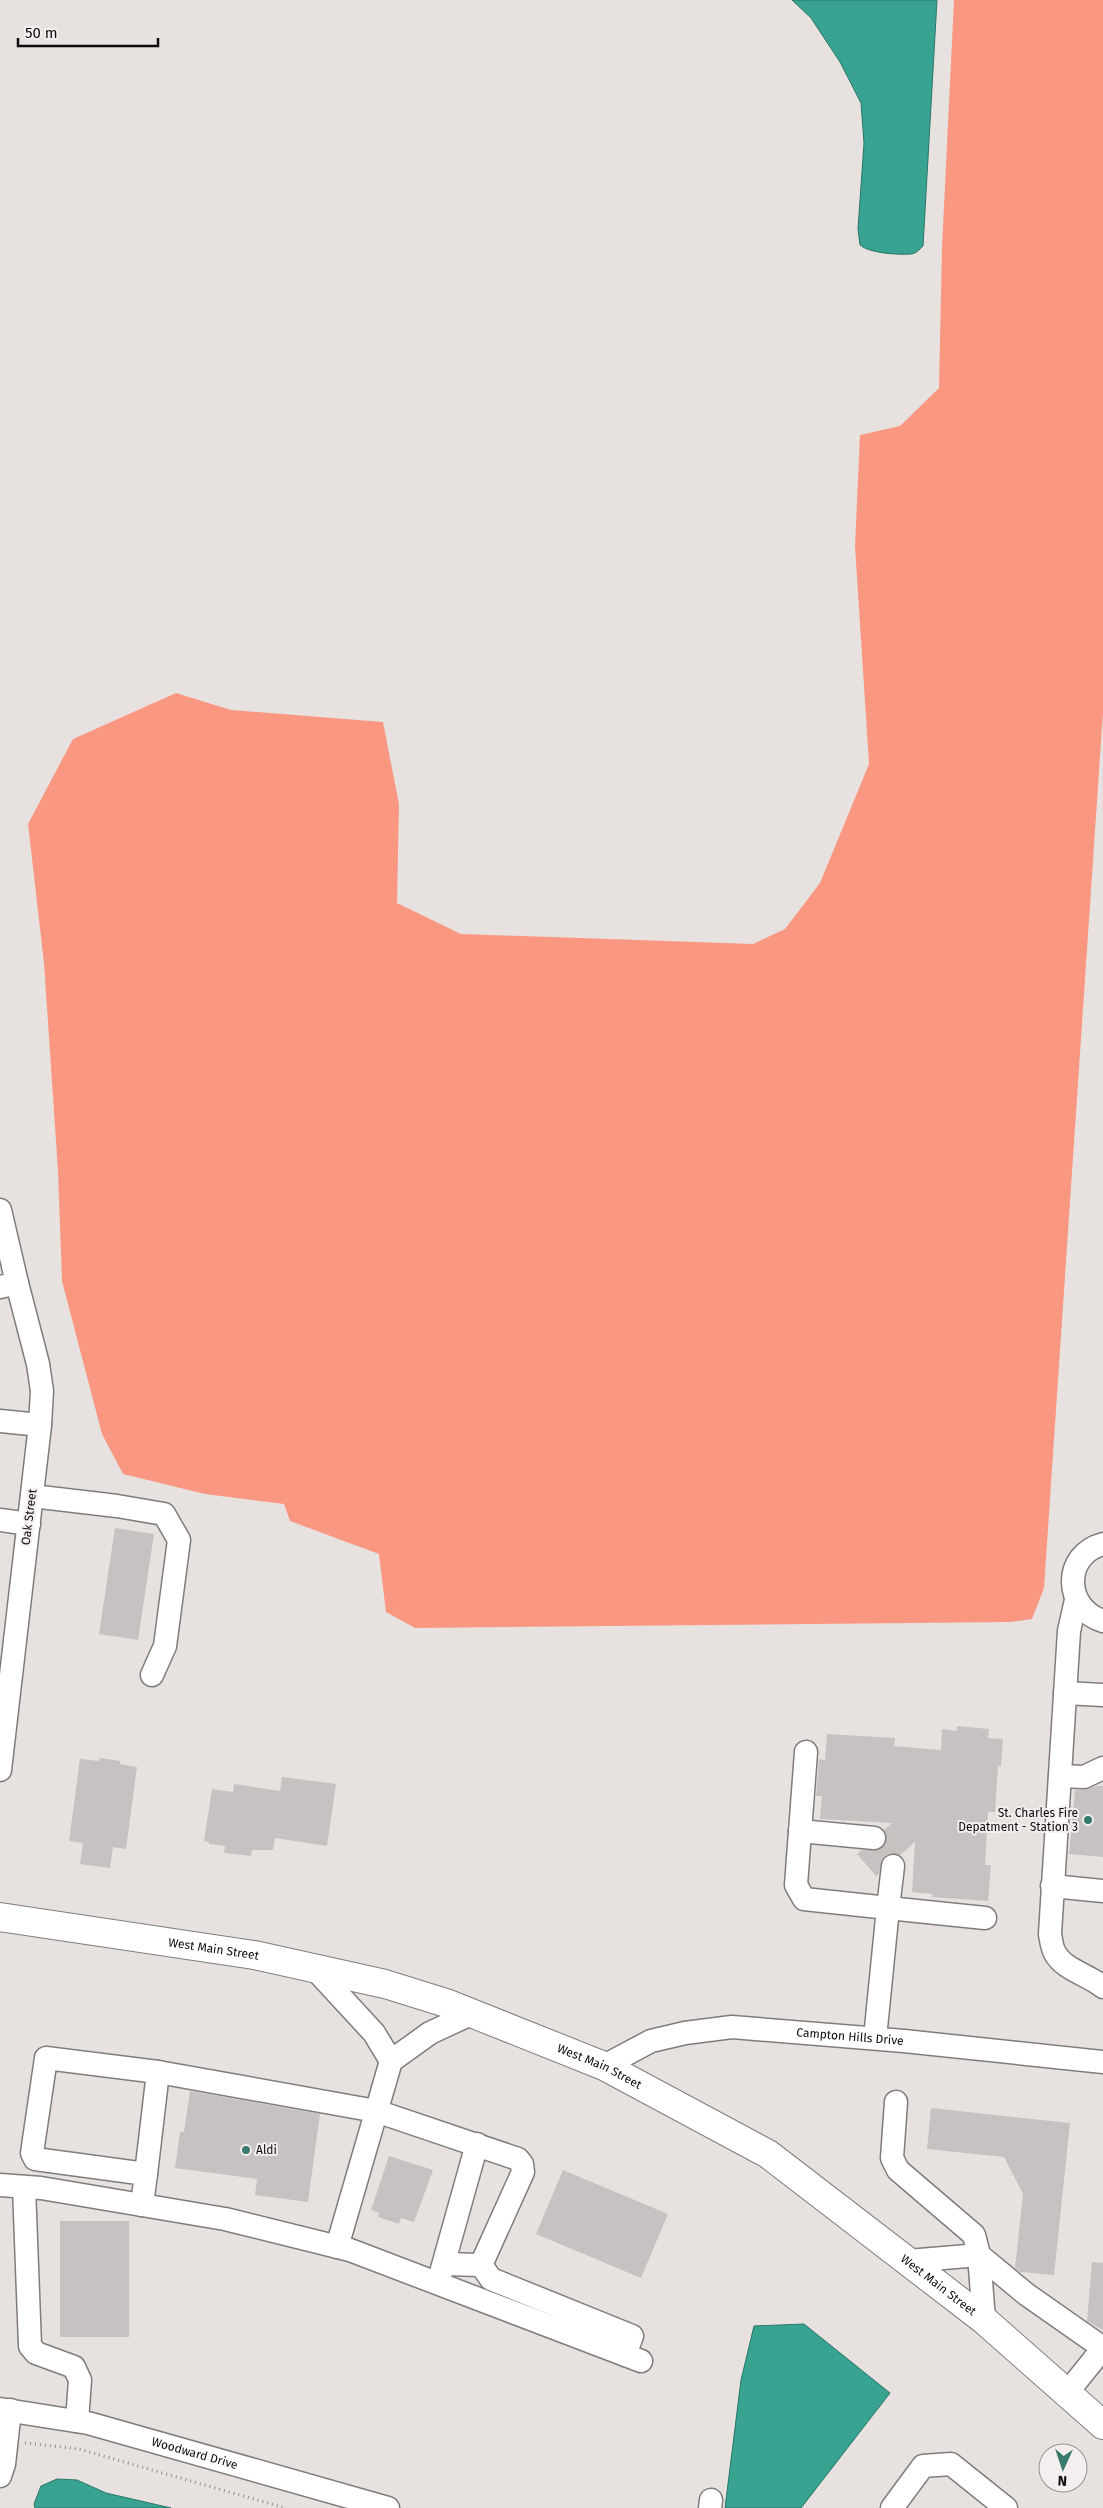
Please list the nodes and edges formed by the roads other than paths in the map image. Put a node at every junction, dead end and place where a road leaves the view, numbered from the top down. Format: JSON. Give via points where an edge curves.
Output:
{"nodes":[{"id":1,"x":0,"y":1210,"type":"edge"},
{"id":2,"x":9,"y":1285,"type":"edge"},
{"id":3,"x":0,"y":1421,"type":"edge"},
{"id":4,"x":40,"y":1425,"type":"junction"},
{"id":5,"x":32,"y":1496,"type":"junction"},
{"id":6,"x":0,"y":1520,"type":"edge"},
{"id":7,"x":28,"y":1524,"type":"junction"},
{"id":8,"x":1103,"y":1544,"type":"edge"},
{"id":9,"x":1076,"y":1600,"type":"junction"},
{"id":10,"x":1103,"y":1621,"type":"edge"},
{"id":11,"x":6,"y":1671,"type":"edge"},
{"id":12,"x":152,"y":1675,"type":"dead end"},
{"id":13,"x":1065,"y":1693,"type":"junction"},
{"id":14,"x":1103,"y":1695,"type":"edge"},
{"id":15,"x":806,"y":1752,"type":"dead end"},
{"id":16,"x":1103,"y":1768,"type":"edge"},
{"id":17,"x":0,"y":1770,"type":"edge"},
{"id":18,"x":1060,"y":1776,"type":"junction"},
{"id":19,"x":800,"y":1831,"type":"junction"},
{"id":20,"x":874,"y":1838,"type":"tunnel mouth"},
{"id":21,"x":893,"y":1866,"type":"tunnel mouth"},
{"id":22,"x":1052,"y":1886,"type":"junction"},
{"id":23,"x":1103,"y":1891,"type":"edge"},
{"id":24,"x":888,"y":1908,"type":"junction"},
{"id":25,"x":0,"y":1917,"type":"edge"},
{"id":26,"x":985,"y":1918,"type":"dead end"},
{"id":27,"x":314,"y":1968,"type":"junction"},
{"id":28,"x":1103,"y":1987,"type":"edge"},
{"id":29,"x":472,"y":2013,"type":"junction"},
{"id":30,"x":875,"y":2038,"type":"junction"},
{"id":31,"x":391,"y":2061,"type":"junction"},
{"id":32,"x":1103,"y":2062,"type":"edge"},
{"id":33,"x":604,"y":2066,"type":"junction"},
{"id":34,"x":158,"y":2072,"type":"junction"},
{"id":35,"x":896,"y":2102,"type":"dead end"},
{"id":36,"x":376,"y":2112,"type":"junction"},
{"id":37,"x":477,"y":2144,"type":"junction"},
{"id":38,"x":146,"y":2174,"type":"junction"},
{"id":39,"x":0,"y":2185,"type":"edge"},
{"id":40,"x":24,"y":2187,"type":"junction"},
{"id":41,"x":142,"y":2205,"type":"junction"},
{"id":42,"x":337,"y":2247,"type":"junction"},
{"id":43,"x":979,"y":2255,"type":"junction"},
{"id":44,"x":908,"y":2261,"type":"junction"},
{"id":45,"x":481,"y":2265,"type":"junction"},
{"id":46,"x":441,"y":2274,"type":"junction"},
{"id":47,"x":984,"y":2320,"type":"junction"},
{"id":48,"x":1103,"y":2348,"type":"edge"},
{"id":49,"x":1067,"y":2393,"type":"junction"},
{"id":50,"x":5,"y":2409,"type":"edge"},
{"id":51,"x":77,"y":2421,"type":"junction"},
{"id":52,"x":1103,"y":2425,"type":"edge"},
{"id":53,"x":0,"y":2476,"type":"edge"},
{"id":54,"x":388,"y":2508,"type":"edge"},
{"id":55,"x":892,"y":2508,"type":"edge"},
{"id":56,"x":1006,"y":2508,"type":"edge"}],
"edges":[{"from":1,"to":2,"type":"street","name":"Oak Street"},
{"from":2,"to":4,"type":"street","name":"Oak Street","via":[[38,1364],[42,1392]]},
{"from":3,"to":4,"type":"street"},
{"from":4,"to":5,"type":"street","name":"Oak Street"},
{"from":5,"to":7,"type":"street","name":"Oak Street"},
{"from":5,"to":12,"type":"street","via":[[164,1514],[179,1540],[164,1646]]},
{"from":6,"to":7,"type":"street"},
{"from":7,"to":11,"type":"street","name":"Oak Street"},
{"from":8,"to":9,"type":"street","via":[[1088,1551],[1079,1561],[1073,1580]]},
{"from":9,"to":10,"type":"street","via":[[1084,1611]]},
{"from":9,"to":13,"type":"street","via":[[1069,1631]]},
{"from":11,"to":17,"type":"street","name":"Oak Street"},
{"from":13,"to":14,"type":"street"},
{"from":13,"to":18,"type":"street"},
{"from":15,"to":19,"type":"street"},
{"from":16,"to":18,"type":"street","via":[[1084,1777]]},
{"from":18,"to":22,"type":"street"},
{"from":19,"to":20,"type":"street"},
{"from":19,"to":24,"type":"street","via":[[796,1885],[804,1899]]},
{"from":21,"to":24,"type":"street"},
{"from":22,"to":23,"type":"street"},
{"from":22,"to":28,"type":"street","via":[[1050,1934],[1054,1953],[1064,1963]]},
{"from":24,"to":26,"type":"street"},
{"from":24,"to":30,"type":"street"},
{"from":25,"to":27,"type":"main road","name":"West Main Street","via":[[254,1955]]},
{"from":27,"to":29,"type":"main road","name":"West Main Street","via":[[385,1984]]},
{"from":27,"to":31,"type":"street","via":[[374,2033]]},
{"from":29,"to":31,"type":"street","via":[[430,2033]]},
{"from":29,"to":33,"type":"main road","name":"West Main Street"},
{"from":30,"to":32,"type":"street","name":"Campton Hills Drive"},
{"from":30,"to":33,"type":"street","name":"Campton Hills Drive","via":[[732,2027],[651,2041]]},
{"from":31,"to":36,"type":"street"},
{"from":33,"to":44,"type":"main road","name":"West Main Street","via":[[768,2154]]},
{"from":34,"to":36,"type":"street"},
{"from":34,"to":38,"type":"street"},
{"from":34,"to":38,"type":"street","via":[[46,2058],[32,2154],[42,2161]]},
{"from":35,"to":43,"type":"street","via":[[892,2158],[898,2170],[974,2235]]},
{"from":36,"to":37,"type":"street"},
{"from":36,"to":42,"type":"street"},
{"from":37,"to":45,"type":"street","via":[[518,2159],[523,2172]]},
{"from":37,"to":46,"type":"street"},
{"from":38,"to":41,"type":"street"},
{"from":39,"to":40,"type":"street"},
{"from":40,"to":41,"type":"street"},
{"from":40,"to":51,"type":"street","via":[[30,2346],[36,2353],[74,2367],[80,2380]]},
{"from":41,"to":42,"type":"street","via":[[225,2219]]},
{"from":42,"to":46,"type":"street"},
{"from":43,"to":44,"type":"street"},
{"from":43,"to":47,"type":"street"},
{"from":43,"to":48,"type":"street","via":[[1026,2294]]},
{"from":44,"to":47,"type":"main road","name":"West Main Street"},
{"from":45,"to":46,"type":"street"},
{"from":45,"to":46,"type":"street","via":[[491,2279],[633,2351]]},
{"from":47,"to":49,"type":"main road","name":"West Main Street"},
{"from":48,"to":49,"type":"street"},
{"from":49,"to":52,"type":"main road","name":"West Main Street"},
{"from":50,"to":51,"type":"street","name":"Woodward Drive"},
{"from":50,"to":53,"type":"street","via":[[6,2440]]},
{"from":51,"to":54,"type":"street","name":"Woodward Drive"},
{"from":55,"to":56,"type":"street","via":[[923,2466],[951,2464]]}]}
